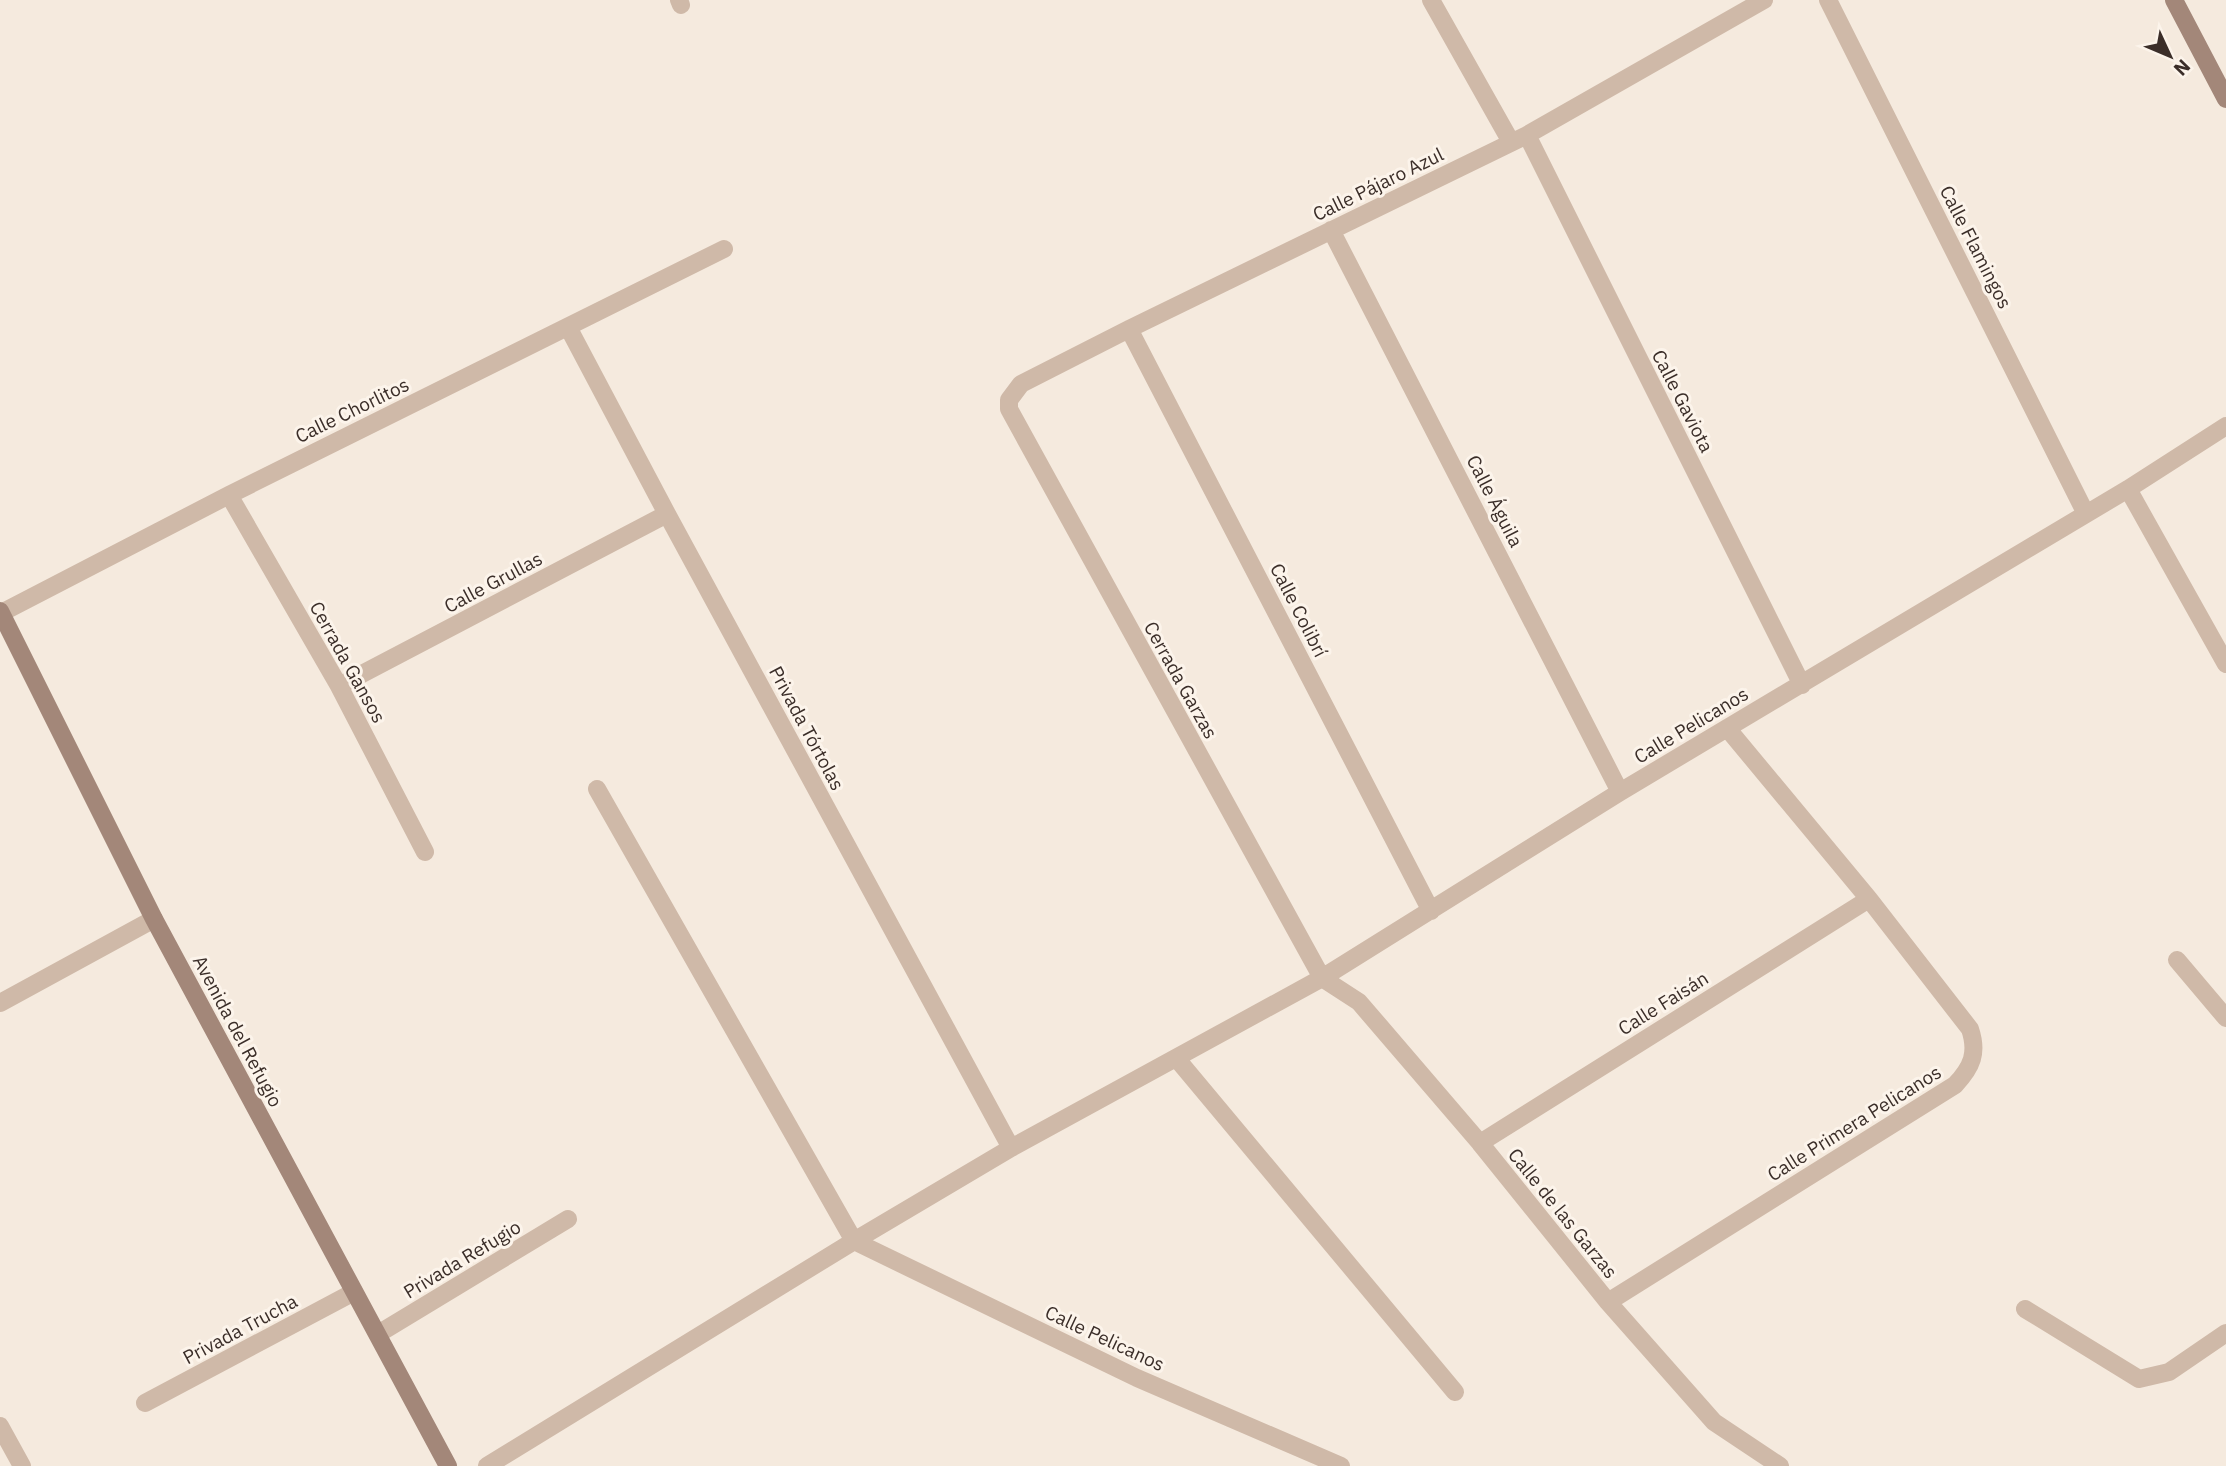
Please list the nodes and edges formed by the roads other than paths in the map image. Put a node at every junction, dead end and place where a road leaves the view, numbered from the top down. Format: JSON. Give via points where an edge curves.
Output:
{"nodes":[{"id":1,"x":1431,"y":0,"type":"edge"},
{"id":2,"x":1764,"y":0,"type":"edge"},
{"id":3,"x":1828,"y":0,"type":"edge"},
{"id":4,"x":2175,"y":0,"type":"edge"},
{"id":5,"x":2226,"y":99,"type":"edge"},
{"id":6,"x":1519,"y":139,"type":"junction"},
{"id":7,"x":1332,"y":230,"type":"junction"},
{"id":8,"x":724,"y":249,"type":"dead end"},
{"id":9,"x":568,"y":327,"type":"junction"},
{"id":10,"x":1129,"y":329,"type":"junction"},
{"id":11,"x":1009,"y":400,"type":"joint"},
{"id":12,"x":2226,"y":426,"type":"edge"},
{"id":13,"x":2128,"y":489,"type":"junction"},
{"id":14,"x":229,"y":495,"type":"junction"},
{"id":15,"x":667,"y":514,"type":"junction"},
{"id":16,"x":2087,"y":514,"type":"junction"},
{"id":17,"x":0,"y":612,"type":"edge"},
{"id":18,"x":2226,"y":664,"type":"edge"},
{"id":19,"x":1802,"y":685,"type":"junction"},
{"id":20,"x":339,"y":687,"type":"junction"},
{"id":21,"x":1727,"y":728,"type":"junction"},
{"id":22,"x":597,"y":789,"type":"dead end"},
{"id":23,"x":1620,"y":792,"type":"junction"},
{"id":24,"x":425,"y":852,"type":"dead end"},
{"id":25,"x":1869,"y":899,"type":"junction"},
{"id":26,"x":1432,"y":911,"type":"junction"},
{"id":27,"x":154,"y":919,"type":"junction"},
{"id":28,"x":2176,"y":960,"type":"dead end"},
{"id":29,"x":1322,"y":978,"type":"junction"},
{"id":30,"x":0,"y":1003,"type":"edge"},
{"id":31,"x":2226,"y":1018,"type":"edge"},
{"id":32,"x":1177,"y":1059,"type":"junction"},
{"id":33,"x":1480,"y":1143,"type":"junction"},
{"id":34,"x":1011,"y":1148,"type":"junction"},
{"id":35,"x":568,"y":1219,"type":"dead end"},
{"id":36,"x":854,"y":1241,"type":"junction"},
{"id":37,"x":354,"y":1292,"type":"junction"},
{"id":38,"x":1608,"y":1302,"type":"junction"},
{"id":39,"x":2025,"y":1309,"type":"dead end"},
{"id":40,"x":2226,"y":1333,"type":"edge"},
{"id":41,"x":378,"y":1334,"type":"junction"},
{"id":42,"x":1455,"y":1392,"type":"dead end"},
{"id":43,"x":145,"y":1403,"type":"dead end"},
{"id":44,"x":0,"y":1426,"type":"edge"},
{"id":45,"x":22,"y":1466,"type":"edge"},
{"id":46,"x":448,"y":1466,"type":"edge"},
{"id":47,"x":487,"y":1466,"type":"edge"},
{"id":48,"x":1341,"y":1466,"type":"edge"},
{"id":49,"x":1780,"y":1466,"type":"edge"}],
"edges":[{"from":1,"to":6,"type":"street","name":"Calle Gaviota"},
{"from":2,"to":6,"type":"street","name":"Calle Pájaro Azul"},
{"from":3,"to":16,"type":"street","name":"Calle Flamingos"},
{"from":4,"to":5,"type":"main road"},
{"from":6,"to":7,"type":"street","name":"Calle Pájaro Azul"},
{"from":6,"to":19,"type":"street","name":"Calle Gaviota"},
{"from":7,"to":10,"type":"street","name":"Calle Pájaro Azul"},
{"from":7,"to":23,"type":"street","name":"Calle Águila"},
{"from":8,"to":9,"type":"street","name":"Calle Chorlitos"},
{"from":9,"to":14,"type":"street","name":"Calle Chorlitos"},
{"from":9,"to":15,"type":"street","name":"Privada Tórtolas"},
{"from":10,"to":11,"type":"street","name":"Calle Pájaro Azul","via":[[1021,384]]},
{"from":10,"to":26,"type":"street","name":"Calle Colibrí"},
{"from":11,"to":29,"type":"street","name":"Cerrada Garzas","via":[[1012,417]]},
{"from":12,"to":13,"type":"street","name":"Calle Pelicanos"},
{"from":13,"to":16,"type":"street","name":"Calle Pelicanos"},
{"from":13,"to":18,"type":"street"},
{"from":14,"to":17,"type":"street","name":"Calle Chorlitos"},
{"from":14,"to":20,"type":"street","name":"Cerrada Gansos"},
{"from":15,"to":20,"type":"street","name":"Calle Grullas"},
{"from":15,"to":34,"type":"street","name":"Privada Tórtolas"},
{"from":16,"to":19,"type":"street","name":"Calle Pelicanos"},
{"from":17,"to":27,"type":"main road","name":"Avenida del Refugio"},
{"from":19,"to":21,"type":"street","name":"Calle Pelicanos"},
{"from":20,"to":24,"type":"street","name":"Cerrada Gansos"},
{"from":21,"to":23,"type":"street","name":"Calle Pelicanos"},
{"from":21,"to":25,"type":"street","name":"Calle Primera Pelicanos"},
{"from":22,"to":36,"type":"street"},
{"from":23,"to":26,"type":"street","name":"Calle Pelicanos"},
{"from":25,"to":33,"type":"street","name":"Calle Faisán"},
{"from":25,"to":38,"type":"street","name":"Calle Primera Pelicanos","via":[[1970,1029],[1974,1057],[1966,1072],[1955,1085]]},
{"from":26,"to":29,"type":"street","name":"Calle Pelicanos"},
{"from":27,"to":30,"type":"street"},
{"from":27,"to":37,"type":"main road","name":"Avenida del Refugio"},
{"from":28,"to":31,"type":"street"},
{"from":29,"to":32,"type":"street","name":"Calle Pelicanos"},
{"from":29,"to":33,"type":"street","name":"Calle de las Garzas","via":[[1360,1002]]},
{"from":32,"to":34,"type":"street","name":"Calle Pelicanos"},
{"from":32,"to":42,"type":"street"},
{"from":33,"to":38,"type":"street","name":"Calle de las Garzas"},
{"from":34,"to":36,"type":"street","name":"Calle Pelicanos"},
{"from":35,"to":41,"type":"street","name":"Privada Refugio"},
{"from":36,"to":47,"type":"street","name":"Calle Pelicanos"},
{"from":36,"to":48,"type":"street","name":"Calle Pelicanos","via":[[1137,1378]]},
{"from":37,"to":41,"type":"main road","name":"Avenida del Refugio"},
{"from":37,"to":43,"type":"street","name":"Privada Trucha"},
{"from":38,"to":49,"type":"street","name":"Calle de las Garzas","via":[[1714,1422]]},
{"from":39,"to":40,"type":"street","via":[[2139,1379],[2169,1372]]},
{"from":41,"to":46,"type":"main road","name":"Avenida del Refugio"},
{"from":44,"to":45,"type":"street"}]}
